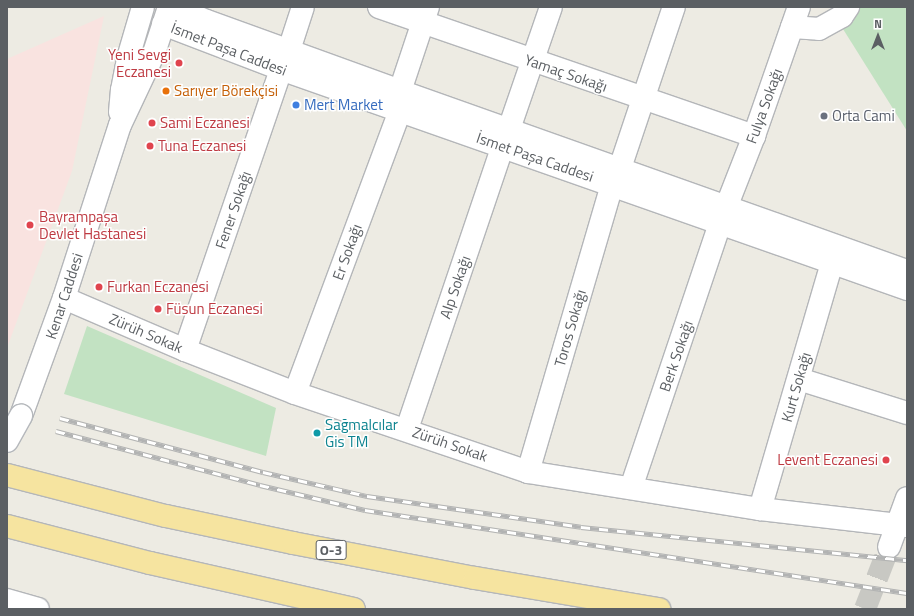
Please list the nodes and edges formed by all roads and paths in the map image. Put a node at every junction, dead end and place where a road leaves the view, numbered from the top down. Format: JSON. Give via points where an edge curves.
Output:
{"nodes":[{"id":1,"x":303,"y":7,"type":"edge"},
{"id":2,"x":379,"y":7,"type":"edge"},
{"id":3,"x":551,"y":7,"type":"edge"},
{"id":4,"x":674,"y":7,"type":"edge"},
{"id":5,"x":848,"y":7,"type":"edge"},
{"id":6,"x":156,"y":10,"type":"edge"},
{"id":7,"x":425,"y":15,"type":"edge"},
{"id":8,"x":796,"y":17,"type":"edge"},
{"id":9,"x":285,"y":59,"type":"junction"},
{"id":10,"x":532,"y":61,"type":"junction"},
{"id":11,"x":643,"y":99,"type":"junction"},
{"id":12,"x":400,"y":101,"type":"junction"},
{"id":13,"x":754,"y":136,"type":"junction"},
{"id":14,"x":506,"y":137,"type":"junction"},
{"id":15,"x":616,"y":176,"type":"junction"},
{"id":16,"x":724,"y":214,"type":"junction"},
{"id":17,"x":832,"y":263,"type":"junction"},
{"id":18,"x":907,"y":271,"type":"edge"},
{"id":19,"x":907,"y":289,"type":"edge"},
{"id":20,"x":64,"y":298,"type":"junction"},
{"id":21,"x":185,"y":350,"type":"junction"},
{"id":22,"x":799,"y":379,"type":"junction"},
{"id":23,"x":295,"y":393,"type":"junction"},
{"id":24,"x":907,"y":413,"type":"edge"},
{"id":25,"x":407,"y":429,"type":"junction"},
{"id":26,"x":7,"y":441,"type":"edge"},
{"id":27,"x":528,"y":472,"type":"junction"},
{"id":28,"x":7,"y":475,"type":"edge"},
{"id":29,"x":631,"y":488,"type":"junction"},
{"id":30,"x":907,"y":498,"type":"edge"},
{"id":31,"x":760,"y":509,"type":"junction"},
{"id":32,"x":902,"y":525,"type":"edge"},
{"id":33,"x":7,"y":526,"type":"edge"},
{"id":34,"x":889,"y":547,"type":"tunnel mouth"},
{"id":35,"x":7,"y":600,"type":"edge"},
{"id":36,"x":38,"y":609,"type":"edge"},
{"id":37,"x":354,"y":609,"type":"edge"},
{"id":38,"x":659,"y":609,"type":"edge"}],
"edges":[{"from":1,"to":9,"type":"street","name":"Fener Sokağı"},
{"from":2,"to":7,"type":"street","name":"Yamaç Sokağı"},
{"from":3,"to":10,"type":"street","name":"Alp Sokağı"},
{"from":4,"to":11,"type":"street","name":"Toros Sokağı"},
{"from":5,"to":8,"type":"street","via":[[842,16],[819,29]]},
{"from":6,"to":9,"type":"street","name":"İsmet Paşa Caddesi"},
{"from":6,"to":20,"type":"street","name":"Kenar Caddesi","via":[[154,53],[120,125]]},
{"from":7,"to":10,"type":"street","name":"Yamaç Sokağı"},
{"from":7,"to":12,"type":"street","name":"Er Sokağı"},
{"from":8,"to":13,"type":"street","name":"Fulya Sokağı"},
{"from":9,"to":12,"type":"street","name":"İsmet Paşa Caddesi"},
{"from":9,"to":21,"type":"street","name":"Fener Sokağı"},
{"from":10,"to":11,"type":"street","name":"Yamaç Sokağı"},
{"from":10,"to":14,"type":"street","name":"Alp Sokağı"},
{"from":11,"to":13,"type":"street","name":"Yamaç Sokağı"},
{"from":11,"to":15,"type":"street","name":"Toros Sokağı"},
{"from":12,"to":14,"type":"street","name":"İsmet Paşa Caddesi"},
{"from":12,"to":23,"type":"street","name":"Er Sokağı"},
{"from":13,"to":16,"type":"street","name":"Fulya Sokağı"},
{"from":14,"to":15,"type":"street","name":"İsmet Paşa Caddesi"},
{"from":14,"to":25,"type":"street","name":"Alp Sokağı"},
{"from":15,"to":16,"type":"street","name":"İsmet Paşa Caddesi"},
{"from":15,"to":27,"type":"street","name":"Toros Sokağı"},
{"from":16,"to":17,"type":"street","name":"İsmet Paşa Caddesi"},
{"from":16,"to":18,"type":"street","name":"İsmet Paşa Caddesi"},
{"from":16,"to":29,"type":"street","name":"Berk Sokağı"},
{"from":17,"to":19,"type":"street","name":"İsmet Paşa Caddesi"},
{"from":17,"to":22,"type":"street","name":"Kurt Sokağı"},
{"from":20,"to":21,"type":"street","name":"Zürüh Sokak"},
{"from":20,"to":26,"type":"street","name":"Kenar Caddesi","bridge":true,"via":[[21,416]]},
{"from":21,"to":23,"type":"street","name":"Zürüh Sokak"},
{"from":22,"to":24,"type":"street"},
{"from":22,"to":31,"type":"street","name":"Kurt Sokağı"},
{"from":23,"to":25,"type":"street","name":"Zürüh Sokak"},
{"from":25,"to":27,"type":"street","name":"Zürüh Sokak"},
{"from":27,"to":29,"type":"street","name":"Zürüh Sokak"},
{"from":28,"to":38,"type":"highway","number":"O-3","via":[[166,516],[293,543],[475,578]]},
{"from":29,"to":31,"type":"street","name":"Zürüh Sokak"},
{"from":30,"to":32,"type":"street"},
{"from":31,"to":32,"type":"street","name":"Zürüh Sokak"},
{"from":32,"to":34,"type":"street"},
{"from":33,"to":37,"type":"highway"},
{"from":35,"to":36,"type":"street"}]}
